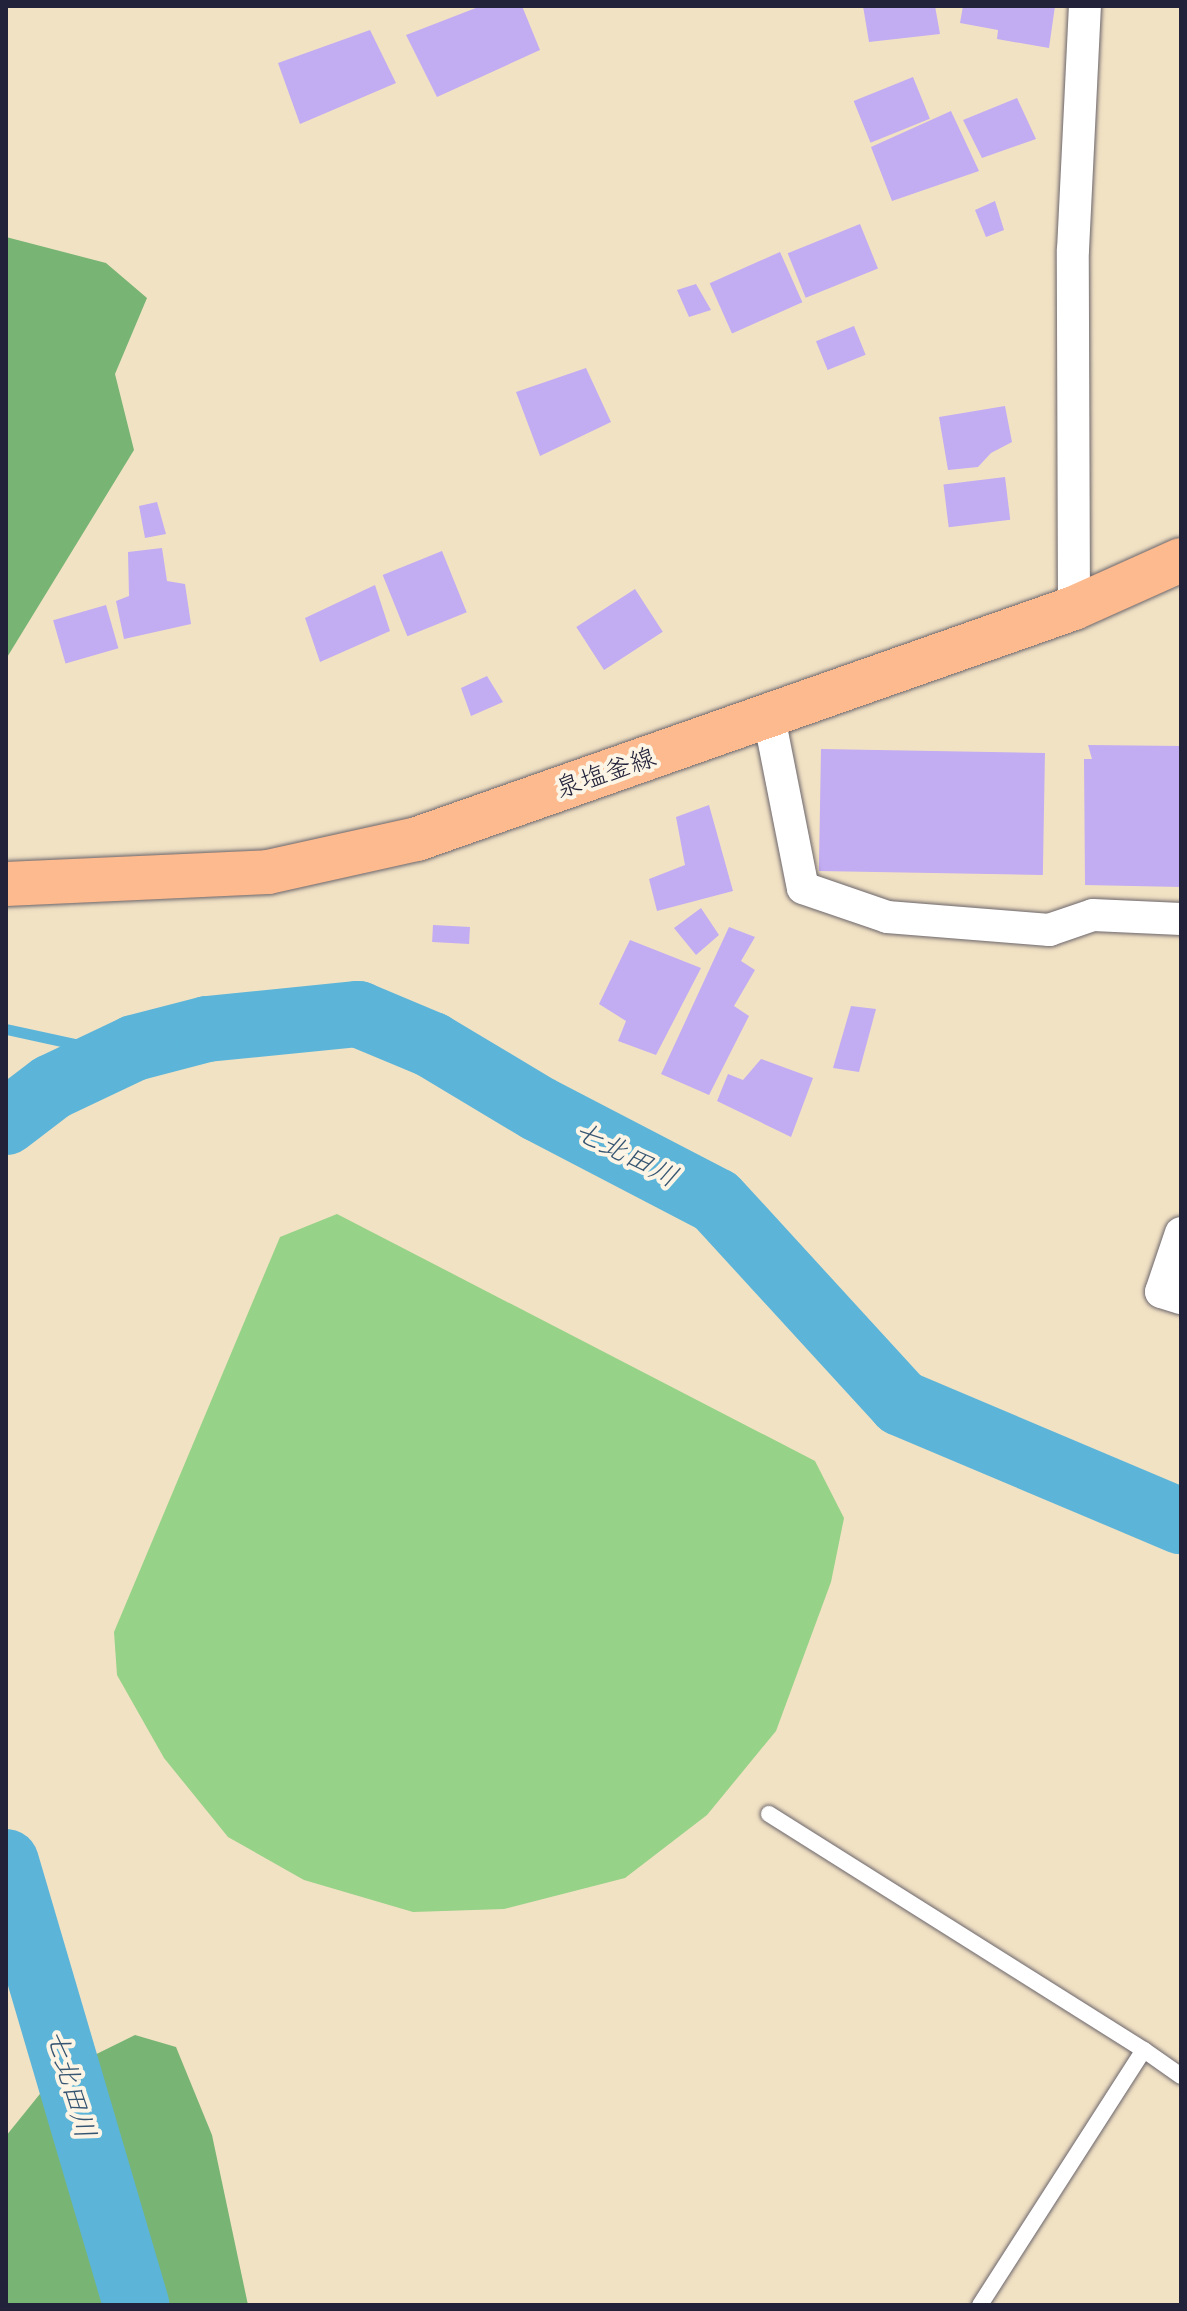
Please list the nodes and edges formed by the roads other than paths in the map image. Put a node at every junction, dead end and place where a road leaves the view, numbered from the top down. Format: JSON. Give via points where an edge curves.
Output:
{"nodes":[{"id":1,"x":1085,"y":6,"type":"edge"},
{"id":2,"x":1181,"y":560,"type":"edge"},
{"id":3,"x":1074,"y":608,"type":"junction"},
{"id":4,"x":769,"y":717,"type":"junction"},
{"id":5,"x":6,"y":884,"type":"edge"},
{"id":6,"x":1181,"y":919,"type":"edge"},
{"id":7,"x":1181,"y":1233,"type":"edge"},
{"id":8,"x":1181,"y":1298,"type":"edge"},
{"id":9,"x":769,"y":1814,"type":"dead end"},
{"id":10,"x":1144,"y":2050,"type":"junction"},
{"id":11,"x":1181,"y":2076,"type":"edge"},
{"id":12,"x":980,"y":2305,"type":"edge"}],
"edges":[{"from":1,"to":3,"type":"street","via":[[1073,250]]},
{"from":2,"to":3,"type":"main road","name":"泉塩釜線"},
{"from":3,"to":4,"type":"main road","name":"泉塩釜線"},
{"from":4,"to":5,"type":"main road","name":"泉塩釜線","via":[[387,846],[268,872]]},
{"from":4,"to":6,"type":"street","via":[[803,888],[902,919],[1049,930],[1093,915]]},
{"from":7,"to":8,"type":"street","via":[[1161,1292]]},
{"from":9,"to":10,"type":"lane"},
{"from":10,"to":11,"type":"lane"},
{"from":10,"to":12,"type":"lane"}]}
